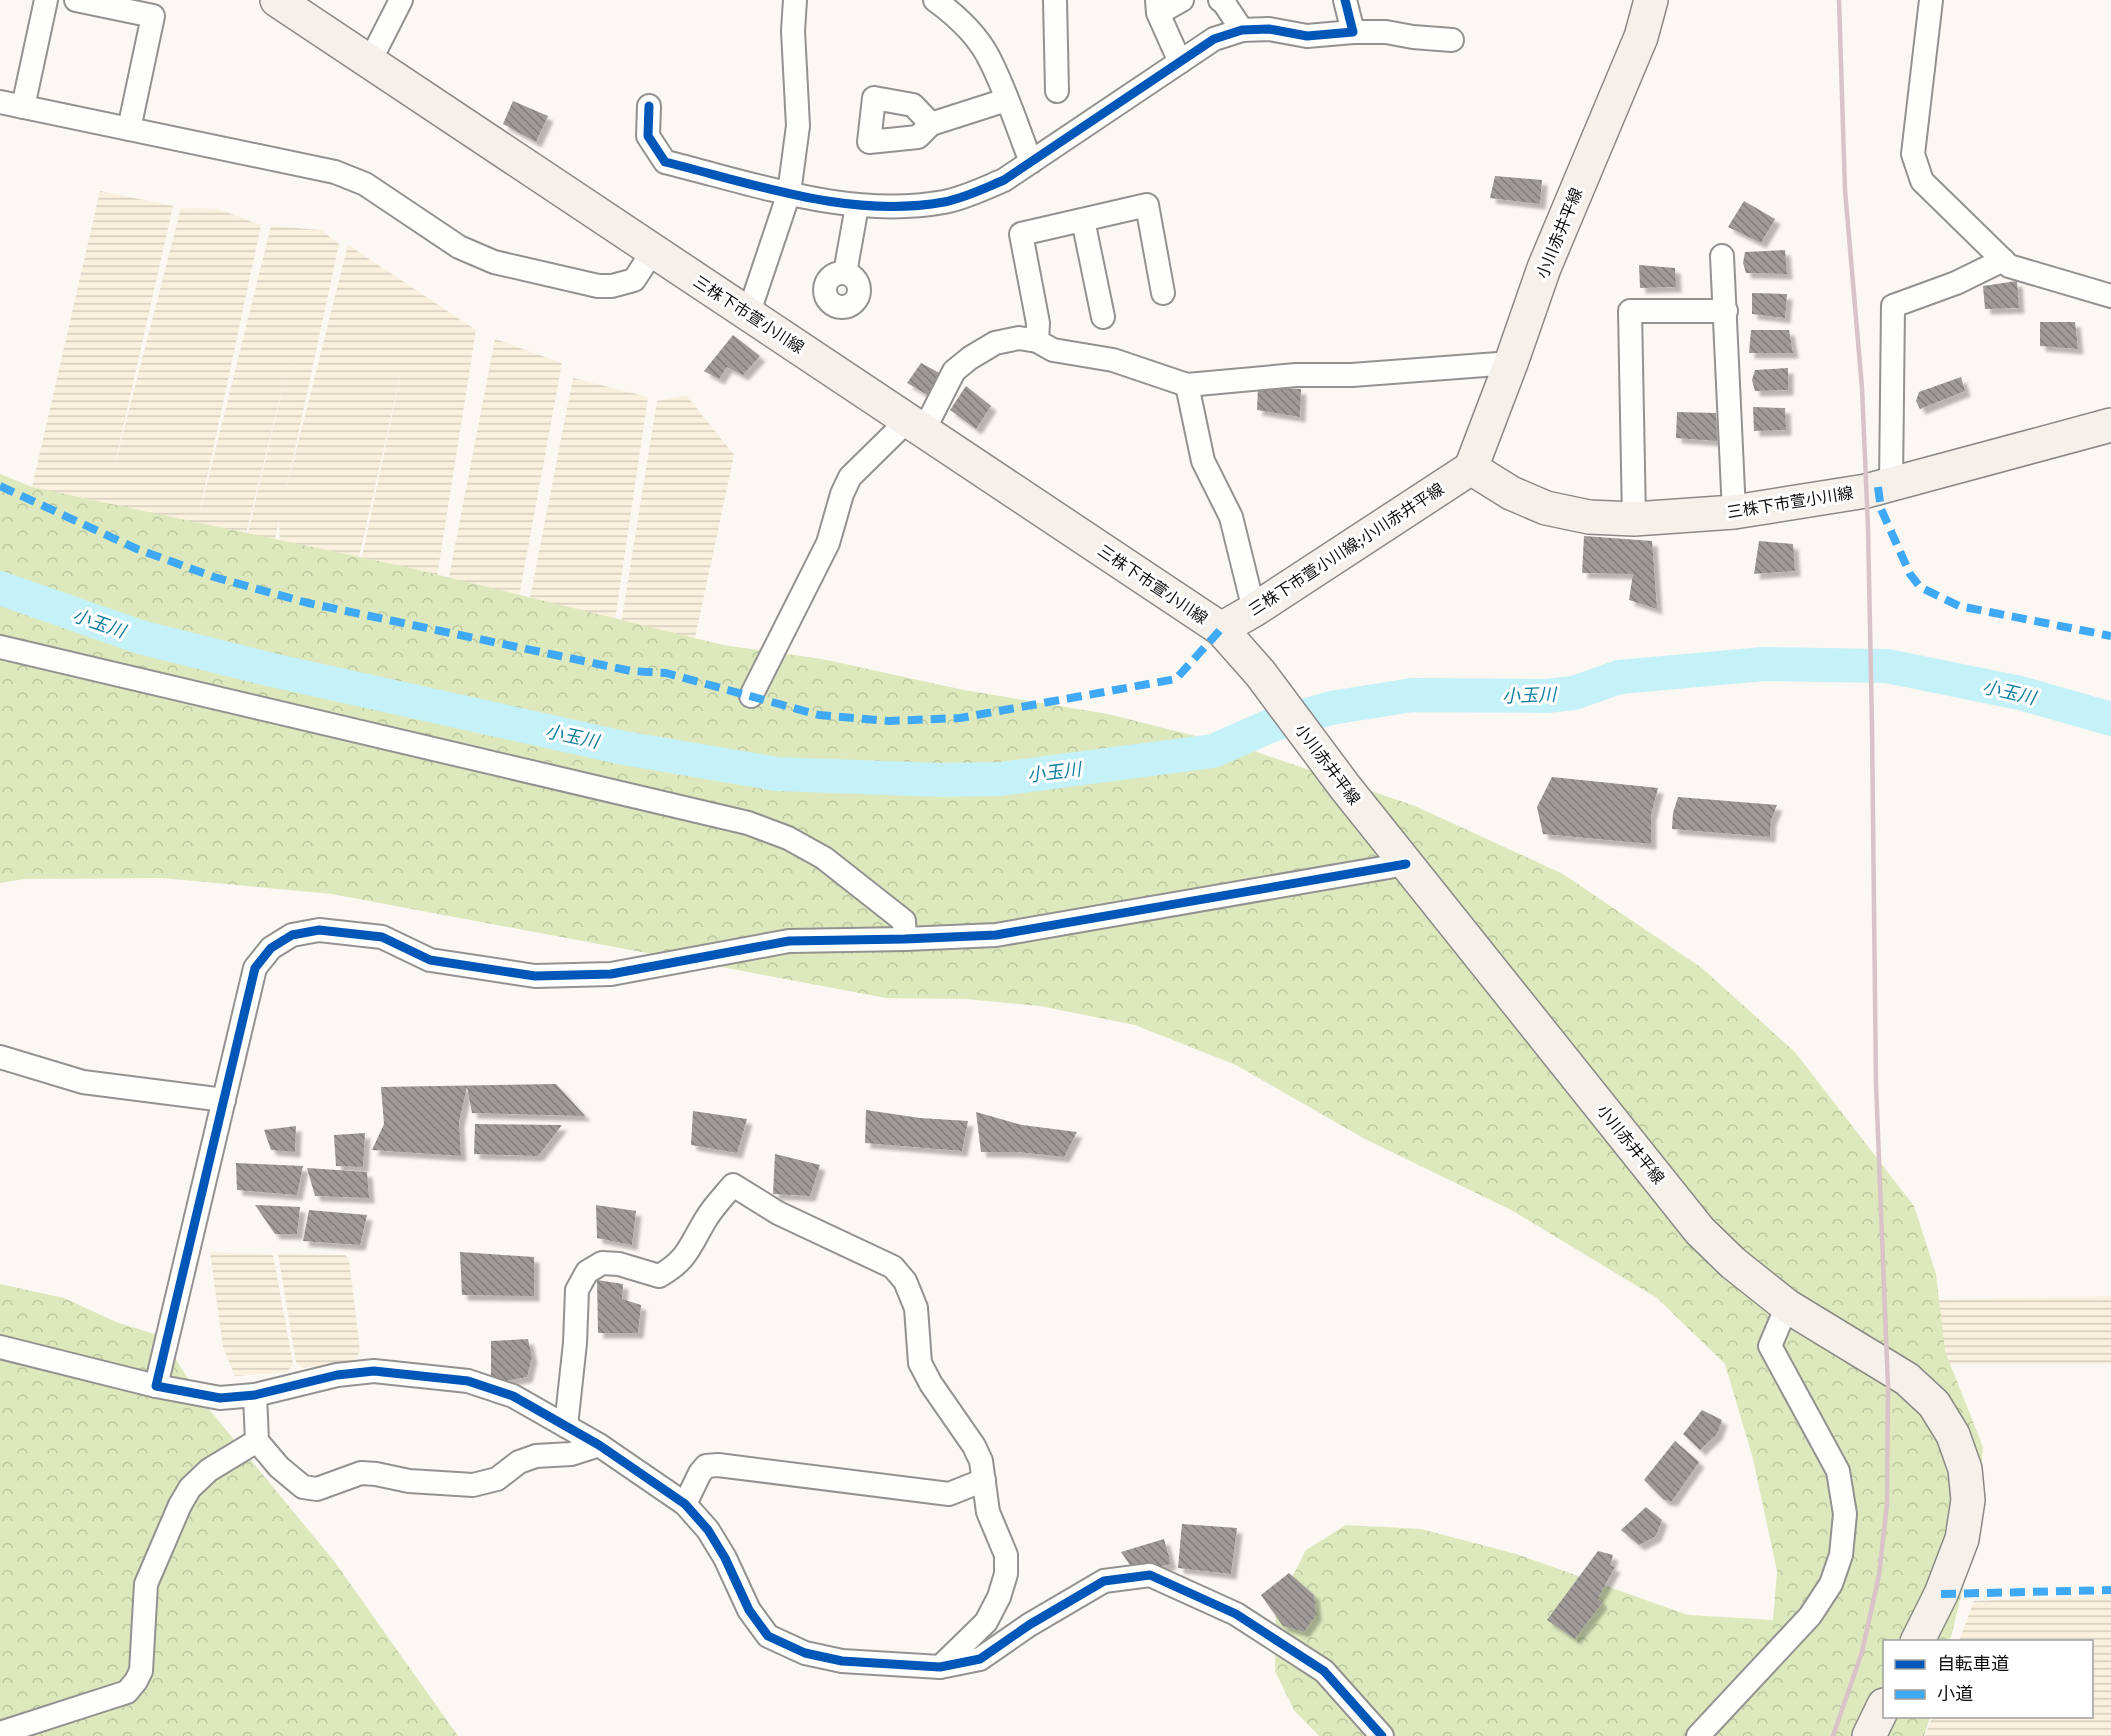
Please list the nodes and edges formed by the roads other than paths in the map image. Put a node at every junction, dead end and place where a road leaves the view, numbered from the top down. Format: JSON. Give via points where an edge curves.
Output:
{"nodes":[{"id":1,"x":45,"y":0,"type":"edge"},
{"id":2,"x":76,"y":0,"type":"edge"},
{"id":3,"x":277,"y":0,"type":"edge"},
{"id":4,"x":401,"y":0,"type":"edge"},
{"id":5,"x":795,"y":0,"type":"edge"},
{"id":6,"x":935,"y":0,"type":"edge"},
{"id":7,"x":1182,"y":0,"type":"edge"},
{"id":8,"x":1220,"y":0,"type":"edge"},
{"id":9,"x":1345,"y":0,"type":"edge"},
{"id":10,"x":1651,"y":0,"type":"edge"},
{"id":11,"x":1931,"y":0,"type":"edge"},
{"id":12,"x":1049,"y":1,"type":"edge"},
{"id":13,"x":959,"y":7,"type":"edge"},
{"id":14,"x":1158,"y":7,"type":"edge"},
{"id":15,"x":1242,"y":30,"type":"junction"},
{"id":16,"x":1353,"y":32,"type":"junction"},
{"id":17,"x":1452,"y":40,"type":"dead end"},
{"id":18,"x":370,"y":61,"type":"junction"},
{"id":19,"x":1180,"y":62,"type":"junction"},
{"id":20,"x":1057,"y":91,"type":"dead end"},
{"id":21,"x":1006,"y":100,"type":"junction"},
{"id":22,"x":0,"y":102,"type":"edge"},
{"id":23,"x":649,"y":106,"type":"dead end"},
{"id":24,"x":24,"y":107,"type":"junction"},
{"id":25,"x":931,"y":124,"type":"dead end"},
{"id":26,"x":129,"y":129,"type":"junction"},
{"id":27,"x":1031,"y":162,"type":"junction"},
{"id":28,"x":789,"y":193,"type":"junction"},
{"id":29,"x":857,"y":206,"type":"junction"},
{"id":30,"x":1083,"y":220,"type":"junction"},
{"id":31,"x":653,"y":251,"type":"junction"},
{"id":32,"x":1722,"y":256,"type":"dead end"},
{"id":33,"x":2003,"y":260,"type":"junction"},
{"id":34,"x":845,"y":273,"type":"dead end"},
{"id":35,"x":1164,"y":293,"type":"dead end"},
{"id":36,"x":2111,"y":296,"type":"edge"},
{"id":37,"x":1726,"y":311,"type":"junction"},
{"id":38,"x":748,"y":315,"type":"junction"},
{"id":39,"x":1103,"y":317,"type":"dead end"},
{"id":40,"x":1037,"y":341,"type":"junction"},
{"id":41,"x":1511,"y":363,"type":"junction"},
{"id":42,"x":1187,"y":385,"type":"junction"},
{"id":43,"x":916,"y":425,"type":"junction"},
{"id":44,"x":2111,"y":425,"type":"edge"},
{"id":45,"x":1471,"y":468,"type":"junction"},
{"id":46,"x":1891,"y":484,"type":"junction"},
{"id":47,"x":1734,"y":512,"type":"junction"},
{"id":48,"x":1634,"y":519,"type":"junction"},
{"id":49,"x":1254,"y":610,"type":"junction"},
{"id":50,"x":1221,"y":629,"type":"junction"},
{"id":51,"x":0,"y":647,"type":"edge"},
{"id":52,"x":751,"y":696,"type":"dead end"},
{"id":53,"x":1406,"y":864,"type":"junction"},
{"id":54,"x":905,"y":939,"type":"junction"},
{"id":55,"x":0,"y":1057,"type":"edge"},
{"id":56,"x":224,"y":1100,"type":"junction"},
{"id":57,"x":1787,"y":1306,"type":"junction"},
{"id":58,"x":0,"y":1347,"type":"edge"},
{"id":59,"x":156,"y":1386,"type":"junction"},
{"id":60,"x":255,"y":1395,"type":"junction"},
{"id":61,"x":566,"y":1426,"type":"junction"},
{"id":62,"x":256,"y":1441,"type":"junction"},
{"id":63,"x":599,"y":1445,"type":"junction"},
{"id":64,"x":984,"y":1480,"type":"junction"},
{"id":65,"x":685,"y":1504,"type":"junction"},
{"id":66,"x":1918,"y":1640,"type":"edge"},
{"id":67,"x":940,"y":1667,"type":"junction"},
{"id":68,"x":1883,"y":1707,"type":"edge"},
{"id":69,"x":0,"y":1733,"type":"edge"},
{"id":70,"x":1382,"y":1736,"type":"edge"},
{"id":71,"x":1698,"y":1736,"type":"edge"},
{"id":72,"x":1869,"y":1736,"type":"edge"}],
"edges":[{"from":1,"to":24,"type":"street"},
{"from":2,"to":26,"type":"street","via":[[153,16]]},
{"from":3,"to":18,"type":"main road","name":"三株下市萱小川線"},
{"from":4,"to":18,"type":"street"},
{"from":5,"to":28,"type":"street","via":[[798,126]]},
{"from":6,"to":13,"type":"street"},
{"from":7,"to":14,"type":"street"},
{"from":8,"to":15,"type":"street"},
{"from":9,"to":16,"type":"street"},
{"from":10,"to":41,"type":"main road","name":"小川赤井平線","via":[[1641,37],[1544,268]]},
{"from":11,"to":33,"type":"street","via":[[1913,154],[1922,181]]},
{"from":12,"to":20,"type":"street"},
{"from":13,"to":21,"type":"street","via":[[991,60]]},
{"from":14,"to":19,"type":"street"},
{"from":15,"to":16,"type":"street","via":[[1269,28],[1307,36]]},
{"from":15,"to":19,"type":"street","via":[[1214,39]]},
{"from":16,"to":17,"type":"street"},
{"from":18,"to":31,"type":"main road","name":"三株下市萱小川線"},
{"from":19,"to":27,"type":"street"},
{"from":21,"to":25,"type":"street"},
{"from":21,"to":27,"type":"street"},
{"from":22,"to":24,"type":"street"},
{"from":23,"to":28,"type":"street","via":[[648,136],[665,162]]},
{"from":24,"to":26,"type":"street"},
{"from":26,"to":31,"type":"street","via":[[335,172],[365,184],[459,247],[494,262],[612,286],[634,280]]},
{"from":27,"to":29,"type":"street","via":[[1004,180],[946,201],[885,208]]},
{"from":28,"to":29,"type":"street"},
{"from":28,"to":38,"type":"street"},
{"from":29,"to":34,"type":"street"},
{"from":30,"to":35,"type":"street","via":[[1146,205]]},
{"from":30,"to":39,"type":"street"},
{"from":30,"to":40,"type":"street","via":[[1021,234],[1038,323]]},
{"from":31,"to":38,"type":"main road","name":"三株下市萱小川線"},
{"from":32,"to":37,"type":"street"},
{"from":33,"to":36,"type":"street","via":[[2009,266]]},
{"from":33,"to":46,"type":"street","via":[[1956,283],[1893,306]]},
{"from":37,"to":47,"type":"street"},
{"from":37,"to":48,"type":"street","via":[[1630,311]]},
{"from":38,"to":43,"type":"main road","name":"三株下市萱小川線"},
{"from":40,"to":42,"type":"street","via":[[1053,350],[1113,360]]},
{"from":40,"to":43,"type":"street","via":[[1019,338],[995,343],[970,358],[954,371]]},
{"from":41,"to":42,"type":"street"},
{"from":41,"to":45,"type":"main road","name":"小川赤井平線"},
{"from":42,"to":49,"type":"street","via":[[1203,461],[1231,517]]},
{"from":43,"to":50,"type":"main road","name":"三株下市萱小川線"},
{"from":43,"to":52,"type":"street","via":[[850,477],[828,543]]},
{"from":44,"to":46,"type":"main road","name":"三株下市萱小川線"},
{"from":45,"to":48,"type":"main road","name":"三株下市萱小川線","via":[[1511,493],[1546,508],[1589,517]]},
{"from":45,"to":49,"type":"main road","name":"三株下市萱小川線;小川赤井平線"},
{"from":46,"to":47,"type":"main road","name":"三株下市萱小川線"},
{"from":47,"to":48,"type":"main road","name":"三株下市萱小川線"},
{"from":49,"to":50,"type":"main road","name":"三株下市萱小川線;小川赤井平線"},
{"from":50,"to":53,"type":"main road","name":"小川赤井平線","via":[[1260,673]]},
{"from":51,"to":54,"type":"street","via":[[748,823],[788,838],[824,858],[904,921]]},
{"from":53,"to":54,"type":"street","via":[[996,935]]},
{"from":53,"to":57,"type":"main road","name":"小川赤井平線","via":[[1700,1231]]},
{"from":54,"to":56,"type":"street","via":[[789,941],[611,975],[535,976],[430,960],[382,937],[319,930],[292,935],[271,948],[255,968]]},
{"from":55,"to":56,"type":"street","via":[[83,1082]]},
{"from":56,"to":59,"type":"street"},
{"from":57,"to":66,"type":"main road","name":"小川赤井平線","via":[[1907,1379],[1934,1404],[1953,1435],[1965,1469],[1968,1500],[1962,1539]]},
{"from":57,"to":71,"type":"street","via":[[1770,1346],[1838,1471],[1845,1514],[1841,1555],[1831,1584],[1810,1616]]},
{"from":58,"to":59,"type":"street"},
{"from":59,"to":60,"type":"street","via":[[220,1398]]},
{"from":60,"to":61,"type":"street","via":[[337,1375],[374,1371],[468,1382],[513,1396]]},
{"from":60,"to":62,"type":"street"},
{"from":61,"to":63,"type":"street"},
{"from":61,"to":64,"type":"street","via":[[577,1290],[587,1272],[602,1263],[659,1276],[669,1271],[687,1255],[707,1217],[733,1185],[778,1213],[893,1268],[905,1281],[916,1308],[920,1363],[930,1384],[974,1446]]},
{"from":62,"to":63,"type":"street","via":[[303,1487],[317,1489],[360,1473],[474,1485],[497,1479],[519,1462],[536,1456],[571,1454]]},
{"from":62,"to":69,"type":"street","via":[[209,1470],[190,1488],[180,1505],[146,1584],[141,1671],[136,1682],[127,1692]]},
{"from":63,"to":65,"type":"street"},
{"from":64,"to":65,"type":"street","via":[[949,1494],[718,1465],[706,1466],[700,1473]]},
{"from":64,"to":67,"type":"street","via":[[988,1512],[1006,1555],[1006,1574],[986,1622]]},
{"from":65,"to":67,"type":"street","via":[[708,1530],[749,1610],[768,1636],[805,1653],[842,1661]]},
{"from":67,"to":70,"type":"street","via":[[980,1659],[1104,1581],[1150,1575],[1236,1614],[1324,1671]]},
{"from":68,"to":72,"type":"main road"}]}
